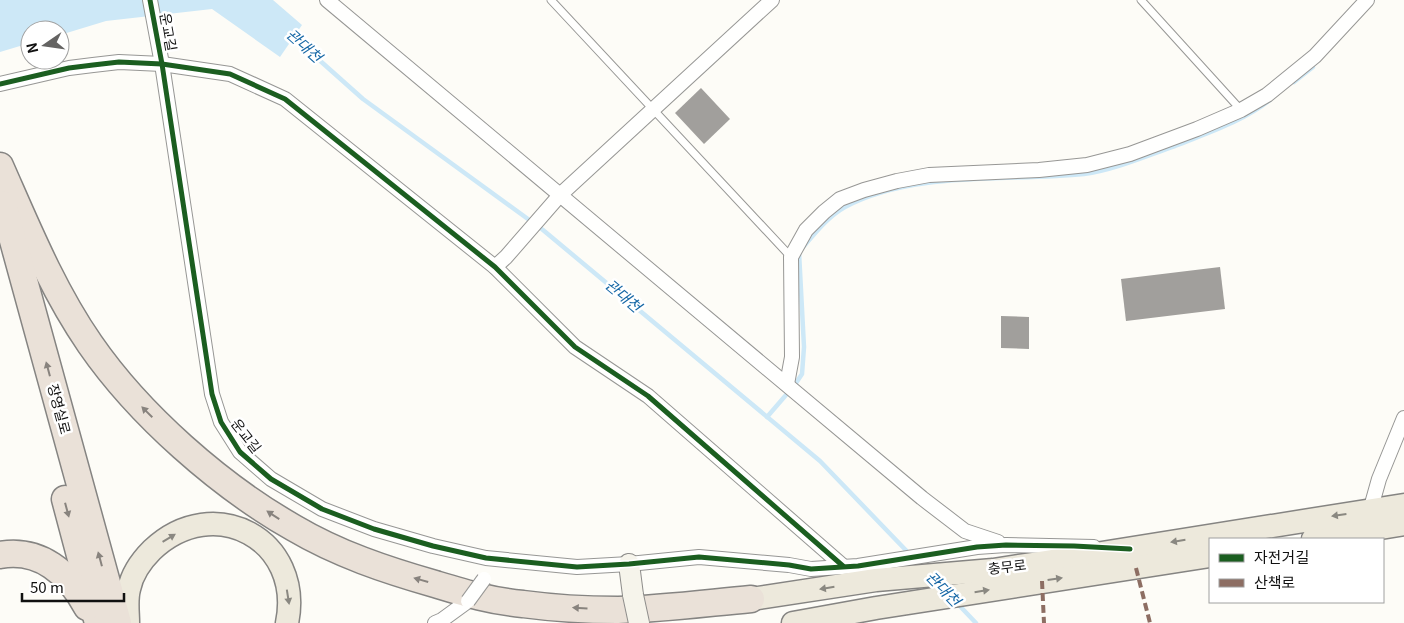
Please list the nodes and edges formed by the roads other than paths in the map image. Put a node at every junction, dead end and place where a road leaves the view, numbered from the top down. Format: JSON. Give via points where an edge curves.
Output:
{"nodes":[{"id":1,"x":150,"y":0,"type":"edge"},
{"id":2,"x":327,"y":0,"type":"edge"},
{"id":3,"x":551,"y":0,"type":"edge"},
{"id":4,"x":772,"y":0,"type":"edge"},
{"id":5,"x":1141,"y":0,"type":"edge"},
{"id":6,"x":1367,"y":0,"type":"edge"},
{"id":7,"x":161,"y":59,"type":"junction"},
{"id":8,"x":0,"y":84,"type":"edge"},
{"id":9,"x":652,"y":110,"type":"junction"},
{"id":10,"x":1241,"y":110,"type":"junction"},
{"id":11,"x":0,"y":166,"type":"edge"},
{"id":12,"x":0,"y":194,"type":"edge"},
{"id":13,"x":558,"y":198,"type":"junction"},
{"id":14,"x":791,"y":257,"type":"junction"},
{"id":15,"x":0,"y":260,"type":"edge"},
{"id":16,"x":495,"y":267,"type":"junction"},
{"id":17,"x":787,"y":384,"type":"junction"},
{"id":18,"x":1404,"y":418,"type":"edge"},
{"id":19,"x":1404,"y":505,"type":"edge"},
{"id":20,"x":1372,"y":520,"type":"junction"},
{"id":21,"x":1404,"y":524,"type":"edge"},
{"id":22,"x":1222,"y":538,"type":"edge"},
{"id":23,"x":1316,"y":538,"type":"edge"},
{"id":24,"x":1209,"y":540,"type":"edge"},
{"id":25,"x":1006,"y":544,"type":"junction"},
{"id":26,"x":1130,"y":549,"type":"junction"},
{"id":27,"x":0,"y":555,"type":"edge"},
{"id":28,"x":1209,"y":556,"type":"edge"},
{"id":29,"x":486,"y":558,"type":"junction"},
{"id":30,"x":629,"y":564,"type":"junction"},
{"id":31,"x":844,"y":566,"type":"junction"},
{"id":32,"x":1000,"y":578,"type":"junction"},
{"id":33,"x":751,"y":599,"type":"junction"},
{"id":34,"x":876,"y":608,"type":"junction"},
{"id":35,"x":96,"y":623,"type":"edge"},
{"id":36,"x":118,"y":623,"type":"edge"},
{"id":37,"x":128,"y":623,"type":"edge"},
{"id":38,"x":287,"y":623,"type":"edge"},
{"id":39,"x":435,"y":623,"type":"edge"},
{"id":40,"x":610,"y":623,"type":"edge"},
{"id":41,"x":639,"y":623,"type":"edge"},
{"id":42,"x":793,"y":623,"type":"edge"},
{"id":43,"x":848,"y":623,"type":"edge"}],
"edges":[{"from":1,"to":7,"type":"street","name":"운교길"},
{"from":2,"to":13,"type":"street"},
{"from":3,"to":9,"type":"lane"},
{"from":4,"to":9,"type":"street"},
{"from":5,"to":10,"type":"lane"},
{"from":6,"to":10,"type":"street","via":[[1314,56],[1267,95]]},
{"from":7,"to":8,"type":"street","via":[[85,66]]},
{"from":7,"to":16,"type":"street","via":[[230,74],[286,98]]},
{"from":7,"to":29,"type":"street","name":"운교길","via":[[212,394],[221,422],[230,437],[240,452],[271,480],[322,509],[374,529]]},
{"from":9,"to":13,"type":"street"},
{"from":9,"to":14,"type":"lane"},
{"from":10,"to":14,"type":"street","via":[[1130,154],[1087,165],[929,175],[864,190],[840,199],[824,212],[806,230]]},
{"from":33,"to":11,"type":"highway","one_way":true,"via":[[618,610],[524,605],[485,599],[386,570],[294,528],[233,489],[121,386],[57,290]]},
{"from":36,"to":12,"type":"highway","name":"장영실로","one_way":true},
{"from":13,"to":16,"type":"street"},
{"from":13,"to":17,"type":"street"},
{"from":14,"to":17,"type":"street","via":[[792,357]]},
{"from":15,"to":35,"type":"highway","name":"장영실로","one_way":true},
{"from":16,"to":31,"type":"street","via":[[575,347],[648,396]]},
{"from":17,"to":25,"type":"street","via":[[965,531]]},
{"from":18,"to":20,"type":"street","via":[[1379,479]]},
{"from":19,"to":20,"type":"main road","name":"충무로"},
{"from":20,"to":21,"type":"main road","name":"충무로"},
{"from":20,"to":22,"type":"main road","name":"충무로","one_way":true},
{"from":20,"to":23,"type":"main road","name":"충무로"},
{"from":24,"to":26,"type":"main road","name":"충무로","one_way":true},
{"from":25,"to":26,"type":"street"},
{"from":25,"to":31,"type":"street","name":"운교길"},
{"from":26,"to":32,"type":"main road","name":"충무로"},
{"from":27,"to":35,"type":"highway","via":[[27,555],[54,566],[74,586]]},
{"from":32,"to":28,"type":"main road","name":"충무로","one_way":true},
{"from":29,"to":30,"type":"street","name":"운교길","via":[[577,567]]},
{"from":29,"to":39,"type":"street","bridge":true,"via":[[484,579],[468,601]]},
{"from":30,"to":31,"type":"street","name":"운교길","via":[[699,557],[810,569]]},
{"from":30,"to":41,"type":"street","bridge":true},
{"from":32,"to":33,"type":"main road","name":"충무로","one_way":true,"via":[[876,580]]},
{"from":34,"to":32,"type":"main road","name":"충무로","one_way":true},
{"from":33,"to":40,"type":"street","name":"충무로"},
{"from":34,"to":42,"type":"main road","name":"충무로"},
{"from":34,"to":43,"type":"street"},
{"from":37,"to":38,"type":"main road","one_way":true,"via":[[128,590],[143,560],[171,536],[208,524],[242,529],[271,552],[279,564],[288,593]]}]}
